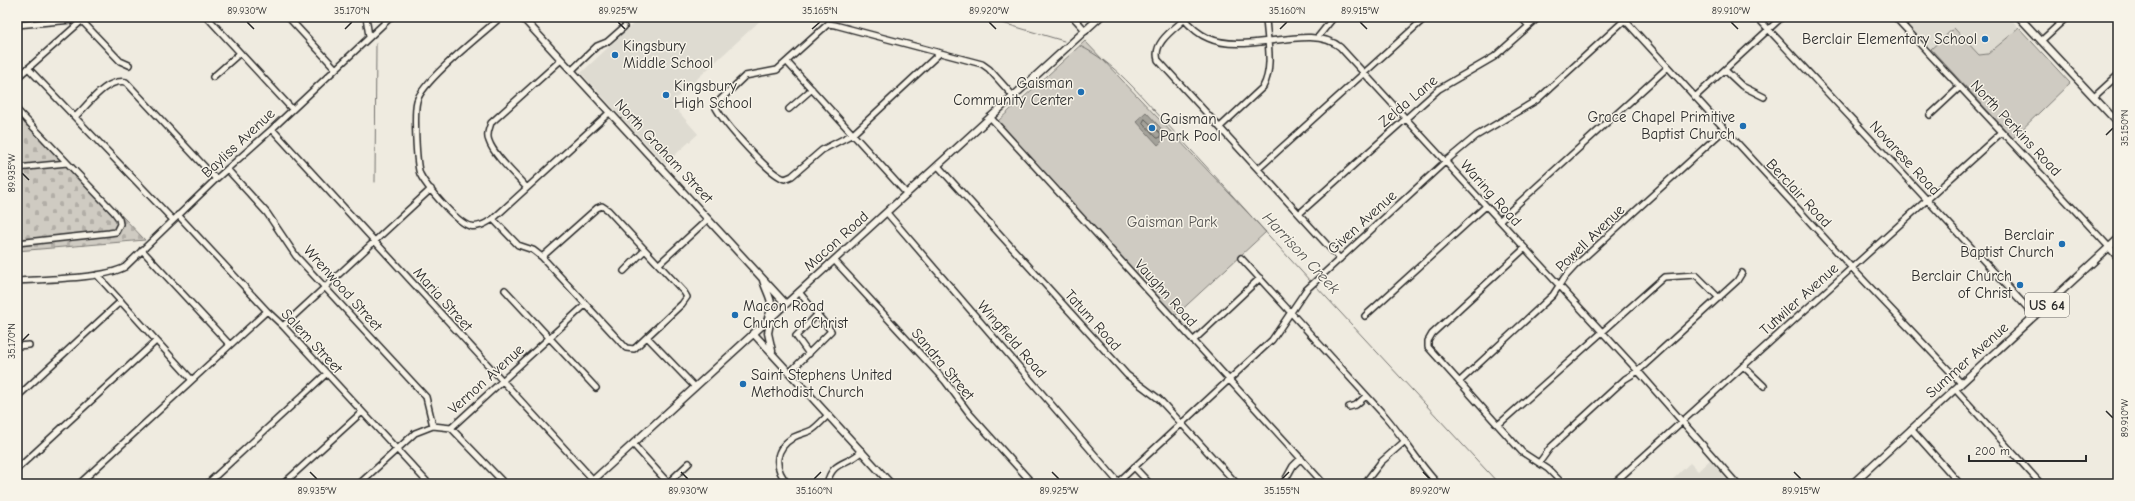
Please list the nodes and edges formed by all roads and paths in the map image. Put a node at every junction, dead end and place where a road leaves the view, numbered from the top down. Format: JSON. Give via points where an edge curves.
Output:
{"nodes":[{"id":1,"x":207,"y":17,"type":"edge"},
{"id":2,"x":288,"y":17,"type":"edge"},
{"id":3,"x":366,"y":17,"type":"edge"},
{"id":4,"x":391,"y":17,"type":"edge"},
{"id":5,"x":501,"y":17,"type":"edge"},
{"id":6,"x":522,"y":17,"type":"edge"},
{"id":7,"x":1073,"y":17,"type":"edge"},
{"id":8,"x":1100,"y":17,"type":"edge"},
{"id":9,"x":1334,"y":17,"type":"edge"},
{"id":10,"x":1426,"y":17,"type":"edge"},
{"id":11,"x":1521,"y":17,"type":"edge"},
{"id":12,"x":1539,"y":17,"type":"edge"},
{"id":13,"x":1757,"y":17,"type":"edge"},
{"id":14,"x":1782,"y":17,"type":"edge"},
{"id":15,"x":1895,"y":17,"type":"edge"},
{"id":16,"x":2019,"y":17,"type":"edge"},
{"id":17,"x":2067,"y":17,"type":"edge"},
{"id":18,"x":1185,"y":18,"type":"edge"},
{"id":19,"x":1266,"y":18,"type":"edge"},
{"id":20,"x":1625,"y":18,"type":"edge"},
{"id":21,"x":84,"y":19,"type":"edge"},
{"id":22,"x":17,"y":25,"type":"edge"},
{"id":23,"x":1529,"y":26,"type":"junction"},
{"id":24,"x":624,"y":27,"type":"dead end"},
{"id":25,"x":1769,"y":29,"type":"junction"},
{"id":26,"x":1086,"y":30,"type":"junction"},
{"id":27,"x":369,"y":36,"type":"junction"},
{"id":28,"x":1318,"y":37,"type":"junction"},
{"id":29,"x":2041,"y":41,"type":"junction"},
{"id":30,"x":1267,"y":42,"type":"junction"},
{"id":31,"x":240,"y":53,"type":"junction"},
{"id":32,"x":940,"y":53,"type":"junction"},
{"id":33,"x":561,"y":60,"type":"junction"},
{"id":34,"x":787,"y":62,"type":"junction"},
{"id":35,"x":129,"y":64,"type":"dead end"},
{"id":36,"x":28,"y":68,"type":"junction"},
{"id":37,"x":336,"y":68,"type":"junction"},
{"id":38,"x":1667,"y":68,"type":"junction"},
{"id":39,"x":1725,"y":70,"type":"junction"},
{"id":40,"x":571,"y":71,"type":"junction"},
{"id":41,"x":1364,"y":72,"type":"junction"},
{"id":42,"x":2118,"y":74,"type":"edge"},
{"id":43,"x":213,"y":77,"type":"dead end"},
{"id":44,"x":17,"y":78,"type":"edge"},
{"id":45,"x":1960,"y":87,"type":"junction"},
{"id":46,"x":812,"y":89,"type":"junction"},
{"id":47,"x":1014,"y":97,"type":"junction"},
{"id":48,"x":1695,"y":97,"type":"junction"},
{"id":49,"x":1764,"y":97,"type":"dead end"},
{"id":50,"x":2094,"y":98,"type":"junction"},
{"id":51,"x":292,"y":109,"type":"junction"},
{"id":52,"x":789,"y":109,"type":"dead end"},
{"id":53,"x":17,"y":110,"type":"edge"},
{"id":54,"x":610,"y":112,"type":"junction"},
{"id":55,"x":1930,"y":115,"type":"dead end"},
{"id":56,"x":75,"y":117,"type":"junction"},
{"id":57,"x":990,"y":117,"type":"junction"},
{"id":58,"x":1405,"y":117,"type":"junction"},
{"id":59,"x":2118,"y":124,"type":"edge"},
{"id":60,"x":1220,"y":127,"type":"junction"},
{"id":61,"x":272,"y":129,"type":"junction"},
{"id":62,"x":1724,"y":130,"type":"junction"},
{"id":63,"x":2002,"y":132,"type":"junction"},
{"id":64,"x":853,"y":134,"type":"junction"},
{"id":65,"x":1446,"y":162,"type":"junction"},
{"id":66,"x":67,"y":163,"type":"junction"},
{"id":67,"x":938,"y":166,"type":"junction"},
{"id":68,"x":17,"y":168,"type":"edge"},
{"id":69,"x":227,"y":169,"type":"junction"},
{"id":70,"x":1258,"y":169,"type":"junction"},
{"id":71,"x":216,"y":179,"type":"junction"},
{"id":72,"x":526,"y":187,"type":"junction"},
{"id":73,"x":431,"y":189,"type":"junction"},
{"id":74,"x":907,"y":194,"type":"junction"},
{"id":75,"x":1927,"y":200,"type":"junction"},
{"id":76,"x":1486,"y":206,"type":"junction"},
{"id":77,"x":887,"y":213,"type":"junction"},
{"id":78,"x":1299,"y":214,"type":"junction"},
{"id":79,"x":178,"y":215,"type":"junction"},
{"id":80,"x":493,"y":219,"type":"junction"},
{"id":81,"x":708,"y":219,"type":"junction"},
{"id":82,"x":173,"y":220,"type":"junction"},
{"id":83,"x":1500,"y":220,"type":"junction"},
{"id":84,"x":2118,"y":239,"type":"edge"},
{"id":85,"x":374,"y":241,"type":"junction"},
{"id":86,"x":17,"y":243,"type":"edge"},
{"id":87,"x":2109,"y":247,"type":"junction"},
{"id":88,"x":1526,"y":248,"type":"junction"},
{"id":89,"x":142,"y":250,"type":"junction"},
{"id":90,"x":645,"y":250,"type":"junction"},
{"id":91,"x":542,"y":257,"type":"junction"},
{"id":92,"x":2118,"y":257,"type":"edge"},
{"id":93,"x":1242,"y":258,"type":"dead end"},
{"id":94,"x":1340,"y":259,"type":"junction"},
{"id":95,"x":834,"y":260,"type":"junction"},
{"id":96,"x":659,"y":264,"type":"junction"},
{"id":97,"x":1852,"y":268,"type":"junction"},
{"id":98,"x":624,"y":271,"type":"dead end"},
{"id":99,"x":1742,"y":273,"type":"dead end"},
{"id":100,"x":97,"y":274,"type":"junction"},
{"id":101,"x":1260,"y":278,"type":"junction"},
{"id":102,"x":762,"y":279,"type":"junction"},
{"id":103,"x":17,"y":281,"type":"edge"},
{"id":104,"x":1560,"y":286,"type":"junction"},
{"id":105,"x":326,"y":287,"type":"junction"},
{"id":106,"x":504,"y":290,"type":"dead end"},
{"id":107,"x":799,"y":292,"type":"junction"},
{"id":108,"x":1719,"y":298,"type":"junction"},
{"id":109,"x":121,"y":301,"type":"junction"},
{"id":110,"x":786,"y":304,"type":"junction"},
{"id":111,"x":585,"y":305,"type":"junction"},
{"id":112,"x":267,"y":311,"type":"junction"},
{"id":113,"x":1291,"y":312,"type":"junction"},
{"id":114,"x":818,"y":314,"type":"junction"},
{"id":115,"x":1365,"y":316,"type":"dead end"},
{"id":116,"x":2035,"y":316,"type":"junction"},
{"id":117,"x":771,"y":318,"type":"junction"},
{"id":118,"x":766,"y":322,"type":"junction"},
{"id":119,"x":284,"y":326,"type":"junction"},
{"id":120,"x":1601,"y":331,"type":"junction"},
{"id":121,"x":754,"y":333,"type":"junction"},
{"id":122,"x":647,"y":337,"type":"junction"},
{"id":123,"x":549,"y":338,"type":"junction"},
{"id":124,"x":156,"y":341,"type":"junction"},
{"id":125,"x":1193,"y":341,"type":"junction"},
{"id":126,"x":29,"y":345,"type":"dead end"},
{"id":127,"x":230,"y":345,"type":"junction"},
{"id":128,"x":17,"y":346,"type":"edge"},
{"id":129,"x":809,"y":354,"type":"junction"},
{"id":130,"x":773,"y":355,"type":"junction"},
{"id":131,"x":1743,"y":366,"type":"junction"},
{"id":132,"x":1638,"y":371,"type":"junction"},
{"id":133,"x":789,"y":373,"type":"junction"},
{"id":134,"x":326,"y":374,"type":"junction"},
{"id":135,"x":192,"y":380,"type":"junction"},
{"id":136,"x":1229,"y":380,"type":"junction"},
{"id":137,"x":502,"y":381,"type":"junction"},
{"id":138,"x":1459,"y":382,"type":"junction"},
{"id":139,"x":1960,"y":383,"type":"junction"},
{"id":140,"x":1764,"y":386,"type":"dead end"},
{"id":141,"x":694,"y":387,"type":"junction"},
{"id":142,"x":596,"y":388,"type":"dead end"},
{"id":143,"x":1955,"y":389,"type":"junction"},
{"id":144,"x":1366,"y":396,"type":"junction"},
{"id":145,"x":17,"y":397,"type":"edge"},
{"id":146,"x":1350,"y":408,"type":"dead end"},
{"id":147,"x":362,"y":412,"type":"junction"},
{"id":148,"x":828,"y":415,"type":"junction"},
{"id":149,"x":1683,"y":421,"type":"junction"},
{"id":150,"x":1182,"y":423,"type":"junction"},
{"id":151,"x":1498,"y":425,"type":"junction"},
{"id":152,"x":433,"y":426,"type":"junction"},
{"id":153,"x":451,"y":428,"type":"junction"},
{"id":154,"x":1911,"y":429,"type":"junction"},
{"id":155,"x":1405,"y":441,"type":"junction"},
{"id":156,"x":633,"y":444,"type":"junction"},
{"id":157,"x":397,"y":450,"type":"junction"},
{"id":158,"x":862,"y":451,"type":"junction"},
{"id":159,"x":1301,"y":458,"type":"junction"},
{"id":160,"x":689,"y":463,"type":"dead end"},
{"id":161,"x":1539,"y":463,"type":"junction"},
{"id":162,"x":1134,"y":467,"type":"junction"},
{"id":163,"x":17,"y":469,"type":"edge"},
{"id":164,"x":593,"y":483,"type":"edge"},
{"id":165,"x":669,"y":483,"type":"edge"},
{"id":166,"x":1117,"y":483,"type":"edge"},
{"id":167,"x":79,"y":484,"type":"edge"},
{"id":168,"x":207,"y":484,"type":"edge"},
{"id":169,"x":283,"y":484,"type":"edge"},
{"id":170,"x":359,"y":484,"type":"edge"},
{"id":171,"x":428,"y":484,"type":"edge"},
{"id":172,"x":505,"y":484,"type":"edge"},
{"id":173,"x":788,"y":484,"type":"edge"},
{"id":174,"x":827,"y":484,"type":"edge"},
{"id":175,"x":891,"y":484,"type":"edge"},
{"id":176,"x":1033,"y":484,"type":"edge"},
{"id":177,"x":1150,"y":484,"type":"edge"},
{"id":178,"x":1237,"y":484,"type":"edge"},
{"id":179,"x":1283,"y":484,"type":"edge"},
{"id":180,"x":1324,"y":484,"type":"edge"},
{"id":181,"x":1364,"y":484,"type":"edge"},
{"id":182,"x":1438,"y":484,"type":"edge"},
{"id":183,"x":1563,"y":484,"type":"edge"},
{"id":184,"x":1613,"y":484,"type":"edge"},
{"id":185,"x":1737,"y":484,"type":"edge"},
{"id":186,"x":1852,"y":484,"type":"edge"},
{"id":187,"x":1960,"y":484,"type":"edge"},
{"id":188,"x":2041,"y":484,"type":"edge"}],
"edges":[{"from":1,"to":31,"type":"street"},
{"from":2,"to":37,"type":"street"},
{"from":3,"to":27,"type":"street"},
{"from":4,"to":27,"type":"street","name":"Bayliss Avenue"},
{"from":5,"to":73,"type":"street","via":[[426,85],[417,101],[416,160],[420,174]]},
{"from":6,"to":33,"type":"main road","name":"North Graham Street"},
{"from":7,"to":26,"type":"street"},
{"from":8,"to":26,"type":"main road","name":"Macon Road"},
{"from":9,"to":28,"type":"street"},
{"from":10,"to":41,"type":"street"},
{"from":11,"to":23,"type":"street"},
{"from":12,"to":23,"type":"street","name":"Zelda Lane"},
{"from":13,"to":25,"type":"street","name":"Novarese Road"},
{"from":14,"to":25,"type":"street"},
{"from":15,"to":45,"type":"street","name":"North Perkins Road"},
{"from":16,"to":29,"type":"main road"},
{"from":17,"to":29,"type":"street"},
{"from":18,"to":30,"type":"street","name":"Waring Road","via":[[1198,32],[1220,42]]},
{"from":18,"to":60,"type":"street","via":[[1161,42],[1156,52],[1158,60]]},
{"from":19,"to":30,"type":"street"},
{"from":20,"to":38,"type":"street","name":"Berclair Road"},
{"from":20,"to":65,"type":"street","name":"Given Avenue","via":[[1537,100],[1476,136]]},
{"from":21,"to":22,"type":"street"},
{"from":21,"to":35,"type":"street","via":[[120,61]]},
{"from":21,"to":36,"type":"street"},
{"from":23,"to":58,"type":"street","name":"Zelda Lane","via":[[1494,57],[1439,89]]},
{"from":24,"to":40,"type":"street","via":[[607,42],[597,46]]},
{"from":25,"to":39,"type":"street"},
{"from":25,"to":75,"type":"street","name":"Novarese Road"},
{"from":26,"to":47,"type":"main road","name":"Macon Road"},
{"from":27,"to":37,"type":"street","name":"Bayliss Avenue"},
{"from":28,"to":30,"type":"street","name":"Waring Road"},
{"from":28,"to":41,"type":"street","name":"Waring Road","via":[[1335,43]]},
{"from":29,"to":50,"type":"main road"},
{"from":30,"to":60,"type":"street","via":[[1267,80],[1263,87]]},
{"from":31,"to":43,"type":"street"},
{"from":31,"to":51,"type":"street"},
{"from":32,"to":34,"type":"street","via":[[828,24]]},
{"from":32,"to":47,"type":"street","via":[[982,64]]},
{"from":32,"to":64,"type":"street"},
{"from":33,"to":40,"type":"main road","name":"North Graham Street"},
{"from":33,"to":72,"type":"street","via":[[491,123],[487,132],[489,142]]},
{"from":34,"to":46,"type":"street"},
{"from":34,"to":64,"type":"street","via":[[777,70],[745,76],[720,100],[716,108],[750,150],[778,177],[785,179],[822,150]]},
{"from":36,"to":44,"type":"street"},
{"from":36,"to":56,"type":"street"},
{"from":37,"to":51,"type":"street","name":"Bayliss Avenue"},
{"from":38,"to":48,"type":"street","name":"Berclair Road"},
{"from":38,"to":83,"type":"street"},
{"from":39,"to":48,"type":"street"},
{"from":39,"to":49,"type":"street","via":[[1742,86]]},
{"from":40,"to":54,"type":"main road","name":"North Graham Street"},
{"from":41,"to":58,"type":"street","name":"Waring Road"},
{"from":41,"to":70,"type":"street"},
{"from":42,"to":50,"type":"street"},
{"from":45,"to":55,"type":"street"},
{"from":45,"to":63,"type":"street","name":"North Perkins Road"},
{"from":46,"to":52,"type":"street"},
{"from":46,"to":64,"type":"street"},
{"from":47,"to":57,"type":"main road","name":"Macon Road"},
{"from":48,"to":62,"type":"street","name":"Berclair Road"},
{"from":50,"to":59,"type":"main road"},
{"from":51,"to":61,"type":"street","name":"Bayliss Avenue"},
{"from":53,"to":66,"type":"street"},
{"from":54,"to":72,"type":"street"},
{"from":54,"to":81,"type":"main road","name":"North Graham Street"},
{"from":56,"to":71,"type":"street","via":[[109,83],[118,80],[126,82]]},
{"from":56,"to":82,"type":"street"},
{"from":57,"to":67,"type":"main road","name":"Macon Road"},
{"from":57,"to":125,"type":"street","name":"Vaughn Road"},
{"from":58,"to":65,"type":"street","name":"Waring Road"},
{"from":58,"to":78,"type":"street","name":"Zelda Lane"},
{"from":60,"to":70,"type":"street"},
{"from":61,"to":69,"type":"street","name":"Bayliss Avenue"},
{"from":61,"to":85,"type":"street","name":"Maria Street"},
{"from":62,"to":97,"type":"street","name":"Berclair Road"},
{"from":62,"to":104,"type":"street","name":"Powell Avenue","via":[[1575,266]]},
{"from":63,"to":75,"type":"street","name":"Tutwiler Avenue"},
{"from":63,"to":87,"type":"street","name":"North Perkins Road"},
{"from":64,"to":74,"type":"street"},
{"from":65,"to":76,"type":"street","name":"Waring Road"},
{"from":65,"to":94,"type":"street","name":"Given Avenue"},
{"from":66,"to":68,"type":"street"},
{"from":66,"to":86,"type":"street","via":[[119,218],[118,229],[109,234]]},
{"from":67,"to":74,"type":"main road","name":"Macon Road"},
{"from":67,"to":150,"type":"street","name":"Tatum Road","via":[[1127,375],[1159,399]]},
{"from":69,"to":71,"type":"street","name":"Bayliss Avenue"},
{"from":69,"to":105,"type":"street","name":"Wrenwood Street","via":[[267,213],[296,256]]},
{"from":70,"to":78,"type":"street"},
{"from":71,"to":79,"type":"street","name":"Bayliss Avenue"},
{"from":72,"to":80,"type":"street"},
{"from":73,"to":80,"type":"street","via":[[459,220],[470,226],[481,226]]},
{"from":73,"to":85,"type":"street"},
{"from":74,"to":77,"type":"main road","name":"Macon Road"},
{"from":75,"to":97,"type":"street","name":"Tutwiler Avenue"},
{"from":75,"to":116,"type":"street","name":"Novarese Road"},
{"from":76,"to":83,"type":"street","name":"Waring Road"},
{"from":76,"to":115,"type":"street"},
{"from":77,"to":95,"type":"main road","name":"Macon Road"},
{"from":77,"to":166,"type":"street","name":"Wingfield Road"},
{"from":78,"to":94,"type":"street"},
{"from":79,"to":82,"type":"street","name":"Bayliss Avenue"},
{"from":79,"to":112,"type":"street","name":"Salem Street"},
{"from":80,"to":91,"type":"street","via":[[518,245],[533,250]]},
{"from":81,"to":96,"type":"street"},
{"from":81,"to":102,"type":"main road","name":"North Graham Street"},
{"from":82,"to":89,"type":"street","name":"Bayliss Avenue"},
{"from":83,"to":88,"type":"street","name":"Waring Road"},
{"from":84,"to":87,"type":"main road","name":"Summer Avenue","number":"US 64"},
{"from":85,"to":105,"type":"street"},
{"from":85,"to":137,"type":"street","name":"Maria Street"},
{"from":87,"to":92,"type":"main road","name":"North Perkins Road"},
{"from":87,"to":116,"type":"main road","name":"Summer Avenue","number":"US 64"},
{"from":88,"to":104,"type":"street","name":"Waring Road"},
{"from":88,"to":138,"type":"street","via":[[1432,334],[1428,343],[1432,353]]},
{"from":89,"to":100,"type":"street","name":"Bayliss Avenue","via":[[125,267]]},
{"from":89,"to":127,"type":"street"},
{"from":90,"to":91,"type":"street","via":[[602,206]]},
{"from":90,"to":96,"type":"street"},
{"from":90,"to":98,"type":"street"},
{"from":91,"to":111,"type":"street"},
{"from":93,"to":101,"type":"street"},
{"from":94,"to":113,"type":"street","name":"Given Avenue","via":[[1308,287]]},
{"from":95,"to":107,"type":"main road","name":"Macon Road"},
{"from":95,"to":176,"type":"street","name":"Sandra Street","via":[[945,381],[969,413]]},
{"from":96,"to":122,"type":"street","via":[[687,298]]},
{"from":97,"to":131,"type":"street","name":"Tutwiler Avenue"},
{"from":97,"to":139,"type":"street","name":"Berclair Road"},
{"from":99,"to":108,"type":"street"},
{"from":100,"to":103,"type":"street","name":"Bayliss Avenue"},
{"from":100,"to":109,"type":"street"},
{"from":101,"to":113,"type":"street"},
{"from":101,"to":125,"type":"street"},
{"from":102,"to":110,"type":"main road","name":"North Graham Street"},
{"from":102,"to":118,"type":"main road","via":[[772,304],[772,311]]},
{"from":104,"to":120,"type":"street","name":"Waring Road"},
{"from":104,"to":138,"type":"street","name":"Powell Avenue"},
{"from":105,"to":119,"type":"street"},
{"from":105,"to":152,"type":"street","name":"Wrenwood Street","via":[[426,397]]},
{"from":106,"to":123,"type":"street"},
{"from":107,"to":110,"type":"main road","name":"Macon Road"},
{"from":107,"to":114,"type":"street"},
{"from":108,"to":120,"type":"street","via":[[1696,275],[1664,277]]},
{"from":108,"to":132,"type":"street"},
{"from":109,"to":124,"type":"street"},
{"from":109,"to":145,"type":"street"},
{"from":110,"to":117,"type":"main road","name":"Macon Road"},
{"from":111,"to":122,"type":"street","via":[[626,348],[634,349]]},
{"from":111,"to":123,"type":"street","name":"Vernon Avenue"},
{"from":112,"to":119,"type":"street","name":"Salem Street"},
{"from":112,"to":127,"type":"street"},
{"from":113,"to":136,"type":"street","name":"Given Avenue","via":[[1272,340]]},
{"from":113,"to":144,"type":"street"},
{"from":114,"to":129,"type":"street","via":[[831,331]]},
{"from":114,"to":129,"type":"street","via":[[796,336]]},
{"from":116,"to":139,"type":"main road","name":"Summer Avenue","number":"US 64"},
{"from":117,"to":118,"type":"main road","name":"Macon Road"},
{"from":117,"to":130,"type":"main road","via":[[768,334]]},
{"from":118,"to":121,"type":"main road","name":"Macon Road"},
{"from":119,"to":134,"type":"street","name":"Salem Street"},
{"from":120,"to":132,"type":"street","name":"Waring Road"},
{"from":120,"to":151,"type":"street"},
{"from":121,"to":130,"type":"main road"},
{"from":121,"to":141,"type":"main road","name":"Macon Road"},
{"from":122,"to":141,"type":"street"},
{"from":123,"to":137,"type":"street","name":"Vernon Avenue"},
{"from":123,"to":142,"type":"street"},
{"from":124,"to":135,"type":"street"},
{"from":124,"to":163,"type":"street"},
{"from":125,"to":136,"type":"street","name":"Vaughn Road"},
{"from":126,"to":128,"type":"street"},
{"from":127,"to":135,"type":"street"},
{"from":129,"to":133,"type":"street"},
{"from":130,"to":133,"type":"main road"},
{"from":131,"to":140,"type":"street"},
{"from":131,"to":149,"type":"street","name":"Tutwiler Avenue"},
{"from":132,"to":149,"type":"street","name":"Waring Road"},
{"from":132,"to":161,"type":"street","via":[[1625,379],[1556,443]]},
{"from":133,"to":148,"type":"main road"},
{"from":134,"to":147,"type":"street","name":"Salem Street"},
{"from":134,"to":168,"type":"street"},
{"from":135,"to":167,"type":"street"},
{"from":136,"to":150,"type":"street","name":"Given Avenue"},
{"from":136,"to":159,"type":"street","name":"Vaughn Road"},
{"from":137,"to":153,"type":"street","name":"Vernon Avenue"},
{"from":137,"to":164,"type":"street","name":"Maria Street"},
{"from":138,"to":151,"type":"street"},
{"from":139,"to":143,"type":"main road","name":"Summer Avenue","number":"US 64"},
{"from":141,"to":156,"type":"main road","name":"Macon Road"},
{"from":143,"to":154,"type":"main road","name":"Summer Avenue","number":"US 64"},
{"from":143,"to":188,"type":"street"},
{"from":144,"to":146,"type":"street"},
{"from":144,"to":155,"type":"street"},
{"from":147,"to":157,"type":"street","name":"Salem Street"},
{"from":147,"to":169,"type":"street"},
{"from":148,"to":158,"type":"main road"},
{"from":148,"to":173,"type":"street","via":[[811,430],[791,440],[780,451],[778,468]]},
{"from":149,"to":184,"type":"street","name":"Tutwiler Avenue"},
{"from":149,"to":185,"type":"street","name":"Waring Road"},
{"from":150,"to":162,"type":"street","name":"Given Avenue"},
{"from":150,"to":178,"type":"street","name":"Tatum Road"},
{"from":151,"to":161,"type":"street","via":[[1524,454]]},
{"from":152,"to":153,"type":"street","name":"Vernon Avenue"},
{"from":152,"to":157,"type":"street","name":"Vernon Avenue","via":[[415,433]]},
{"from":153,"to":172,"type":"street"},
{"from":154,"to":186,"type":"main road","name":"Summer Avenue","number":"US 64"},
{"from":154,"to":187,"type":"street"},
{"from":155,"to":181,"type":"street","via":[[1381,462]]},
{"from":155,"to":182,"type":"street","via":[[1422,467]]},
{"from":156,"to":164,"type":"main road","name":"Macon Road"},
{"from":156,"to":165,"type":"street"},
{"from":157,"to":170,"type":"street","name":"Vernon Avenue"},
{"from":157,"to":171,"type":"street","name":"Salem Street"},
{"from":158,"to":174,"type":"street","via":[[834,468],[829,474]]},
{"from":158,"to":175,"type":"main road"},
{"from":159,"to":179,"type":"street","via":[[1293,466]]},
{"from":159,"to":180,"type":"street","name":"Vaughn Road"},
{"from":160,"to":165,"type":"street"},
{"from":161,"to":183,"type":"street"},
{"from":162,"to":166,"type":"street","name":"Given Avenue"},
{"from":162,"to":177,"type":"street"}]}
